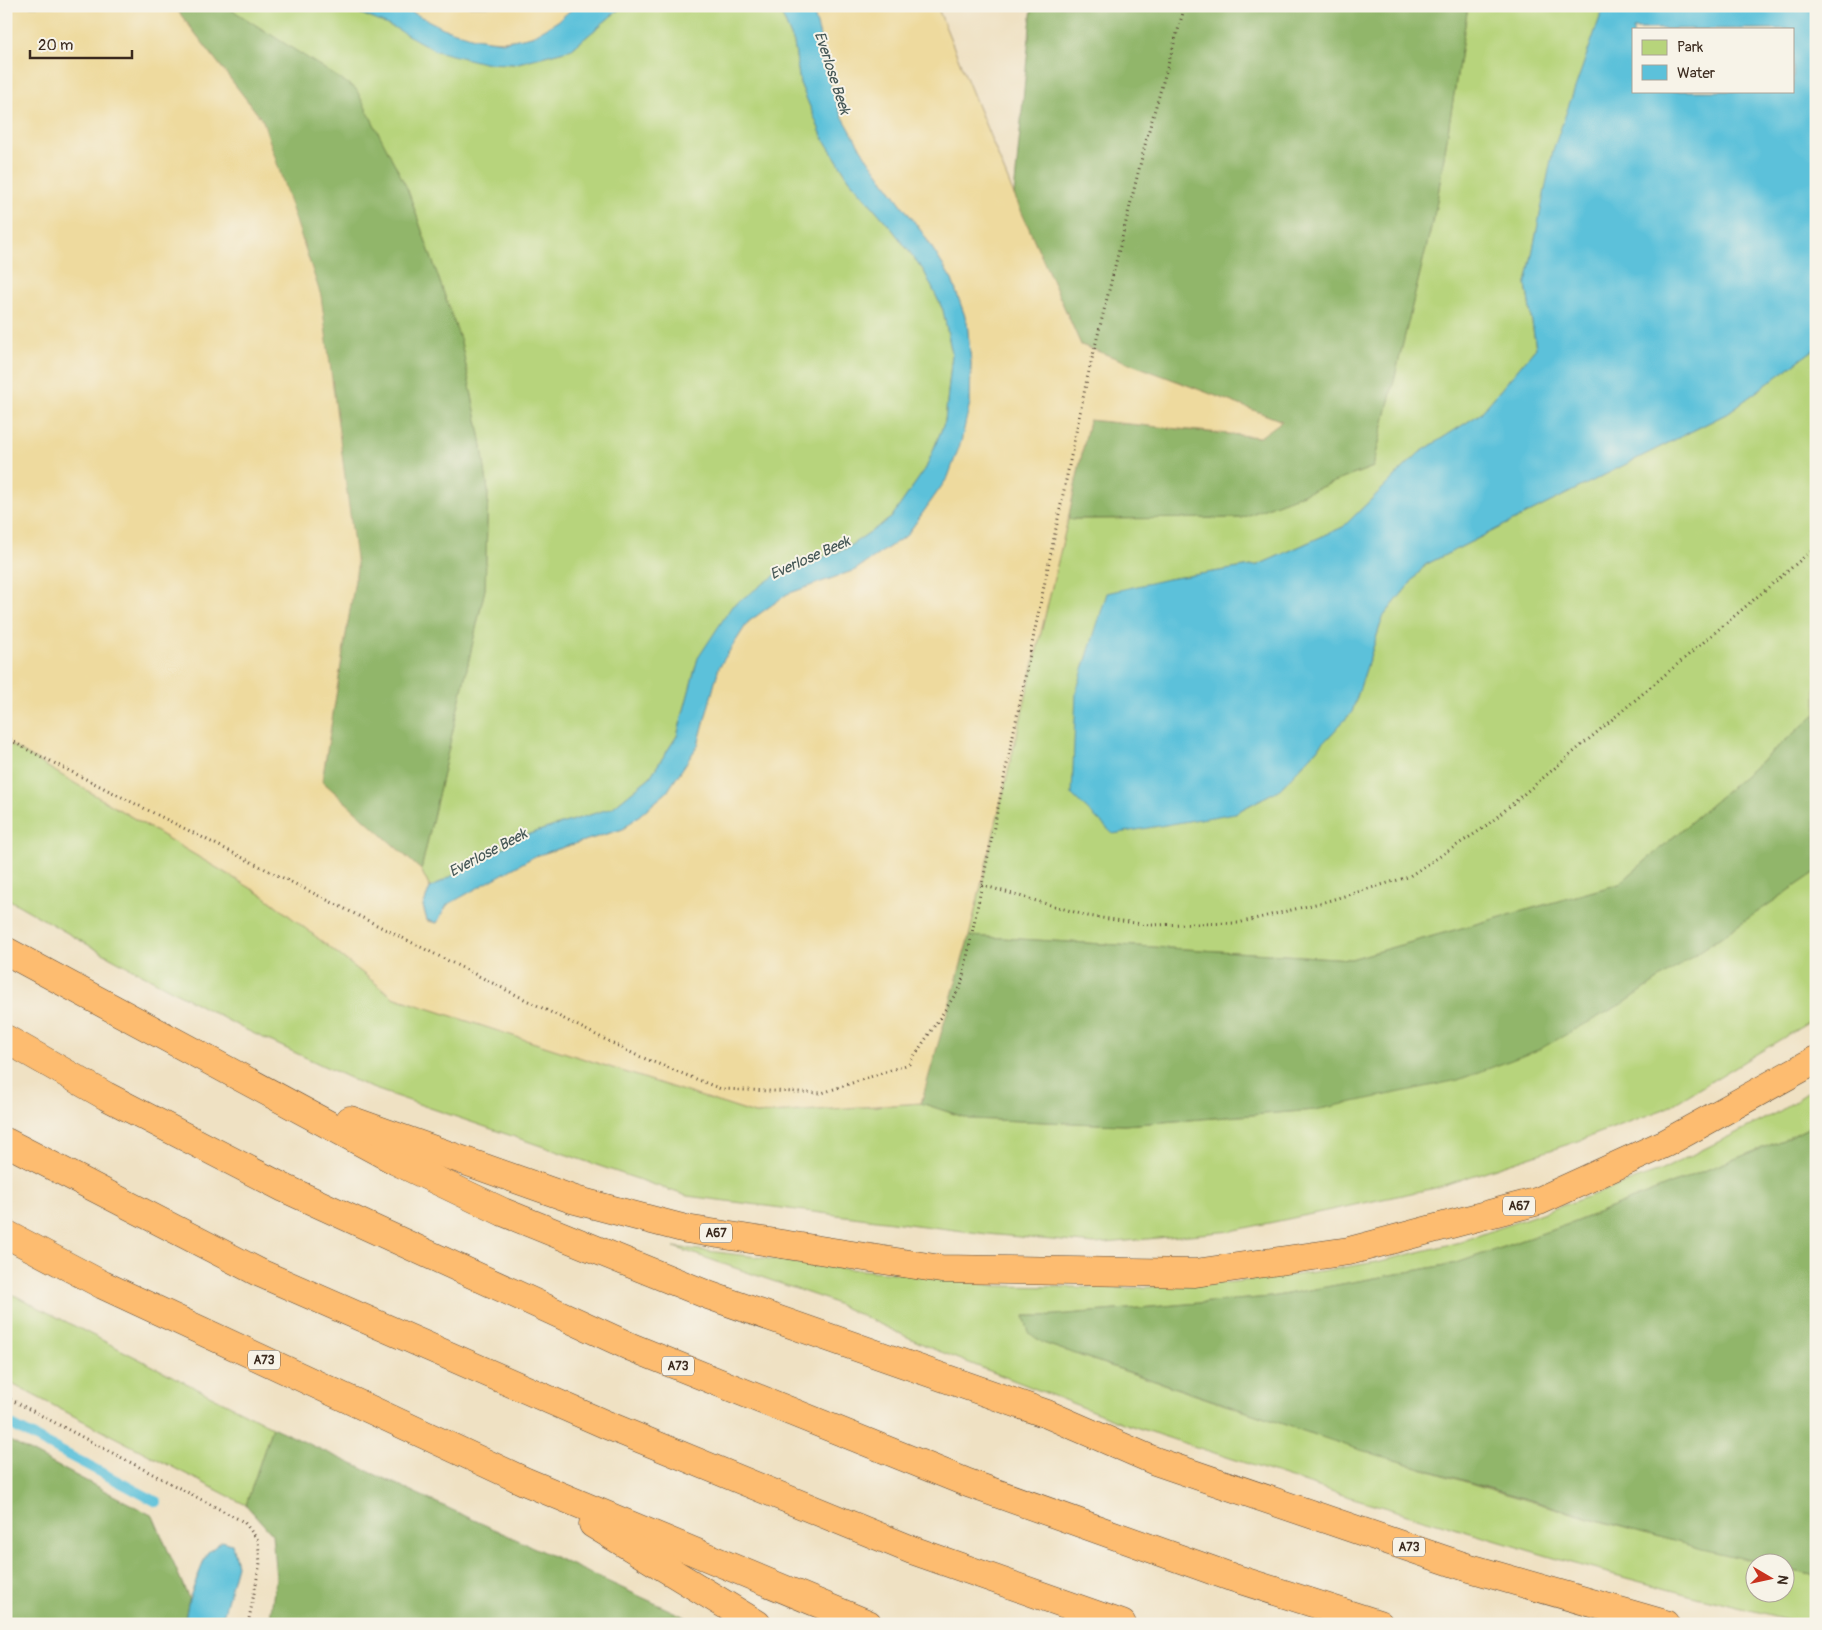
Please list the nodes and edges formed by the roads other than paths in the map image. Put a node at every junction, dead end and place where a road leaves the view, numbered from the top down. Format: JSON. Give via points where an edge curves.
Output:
{"nodes":[{"id":1,"x":6,"y":951,"type":"edge"},
{"id":2,"x":6,"y":1039,"type":"edge"},
{"id":3,"x":1816,"y":1060,"type":"edge"},
{"id":4,"x":258,"y":1087,"type":"junction"},
{"id":5,"x":6,"y":1142,"type":"edge"},
{"id":6,"x":6,"y":1234,"type":"edge"},
{"id":7,"x":524,"y":1481,"type":"junction"},
{"id":8,"x":757,"y":1624,"type":"edge"},
{"id":9,"x":868,"y":1624,"type":"edge"},
{"id":10,"x":1122,"y":1624,"type":"edge"},
{"id":11,"x":1379,"y":1624,"type":"edge"},
{"id":12,"x":1665,"y":1624,"type":"edge"}],
"edges":[{"from":1,"to":4,"type":"highway","number":"A73"},
{"from":2,"to":11,"type":"highway","number":"A73","via":[[106,1096],[284,1188],[631,1347],[968,1483],[1222,1573]]},
{"from":3,"to":4,"type":"highway","number":"A67","via":[[1666,1143],[1540,1201],[1348,1251],[1195,1272],[941,1269],[686,1228],[575,1200]]},
{"from":4,"to":12,"type":"highway","number":"A73","via":[[396,1161],[503,1212],[708,1295],[1047,1414],[1155,1462],[1463,1566]]},
{"from":5,"to":10,"type":"highway","via":[[260,1273],[607,1426],[912,1550]]},
{"from":6,"to":7,"type":"highway","number":"A73","via":[[103,1285]]},
{"from":7,"to":8,"type":"highway","number":"A73"},
{"from":7,"to":9,"type":"highway","number":"A73"}]}
